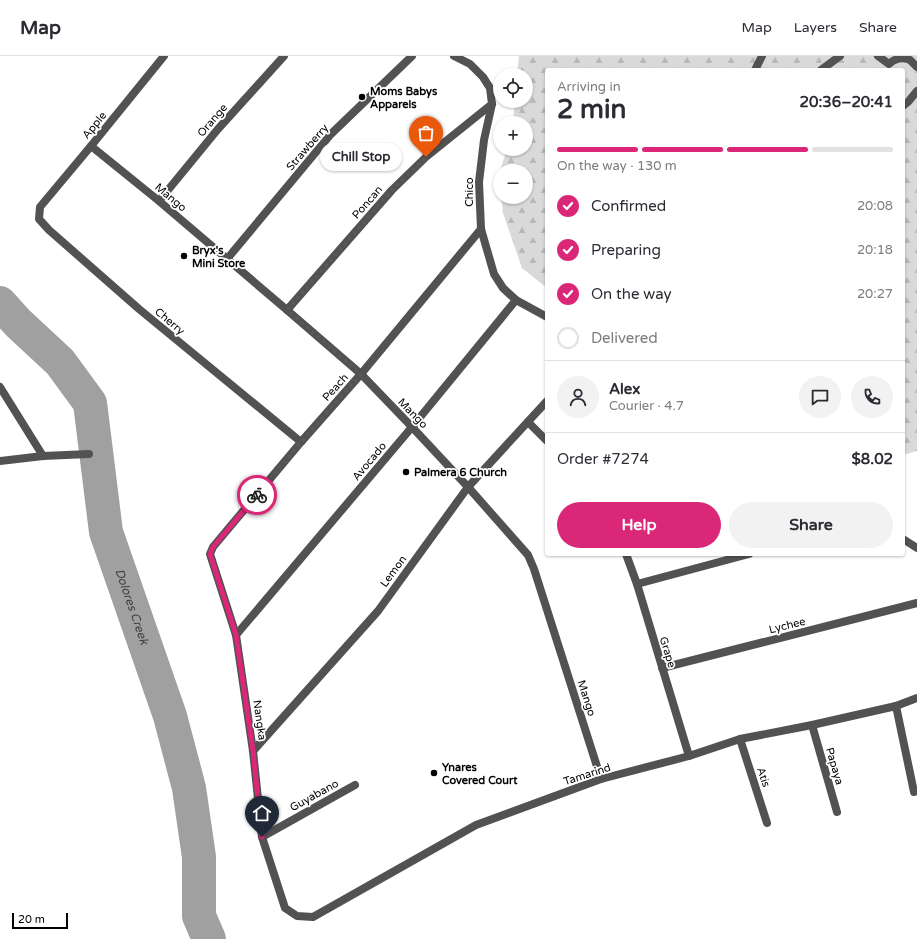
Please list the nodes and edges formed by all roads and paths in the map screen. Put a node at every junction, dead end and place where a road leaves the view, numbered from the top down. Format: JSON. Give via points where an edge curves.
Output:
{"nodes":[{"id":1,"x":164,"y":56,"type":"edge"},
{"id":2,"x":284,"y":56,"type":"edge"},
{"id":3,"x":412,"y":56,"type":"edge"},
{"id":4,"x":454,"y":56,"type":"edge"},
{"id":5,"x":762,"y":56,"type":"edge"},
{"id":6,"x":840,"y":56,"type":"edge"},
{"id":7,"x":878,"y":56,"type":"edge"},
{"id":8,"x":886,"y":67,"type":"edge"},
{"id":9,"x":917,"y":67,"type":"edge"},
{"id":10,"x":757,"y":68,"type":"edge"},
{"id":11,"x":824,"y":68,"type":"edge"},
{"id":12,"x":917,"y":91,"type":"edge"},
{"id":13,"x":492,"y":104,"type":"junction"},
{"id":14,"x":905,"y":104,"type":"edge"},
{"id":15,"x":91,"y":146,"type":"junction"},
{"id":16,"x":159,"y":201,"type":"junction"},
{"id":17,"x":40,"y":207,"type":"joint"},
{"id":18,"x":481,"y":229,"type":"junction"},
{"id":19,"x":227,"y":258,"type":"junction"},
{"id":20,"x":516,"y":300,"type":"junction"},
{"id":21,"x":287,"y":310,"type":"junction"},
{"id":22,"x":545,"y":316,"type":"edge"},
{"id":23,"x":361,"y":374,"type":"junction"},
{"id":24,"x":0,"y":387,"type":"edge"},
{"id":25,"x":545,"y":403,"type":"edge"},
{"id":26,"x":528,"y":422,"type":"junction"},
{"id":27,"x":412,"y":427,"type":"junction"},
{"id":28,"x":545,"y":439,"type":"edge"},
{"id":29,"x":301,"y":442,"type":"junction"},
{"id":30,"x":89,"y":454,"type":"dead end"},
{"id":31,"x":43,"y":456,"type":"junction"},
{"id":32,"x":0,"y":461,"type":"edge"},
{"id":33,"x":468,"y":487,"type":"junction"},
{"id":34,"x":905,"y":540,"type":"edge"},
{"id":35,"x":917,"y":548,"type":"edge"},
{"id":36,"x":627,"y":556,"type":"edge"},
{"id":37,"x":742,"y":556,"type":"edge"},
{"id":38,"x":211,"y":559,"type":"joint"},
{"id":39,"x":637,"y":584,"type":"junction"},
{"id":40,"x":917,"y":603,"type":"edge"},
{"id":41,"x":236,"y":635,"type":"junction"},
{"id":42,"x":662,"y":668,"type":"junction"},
{"id":43,"x":917,"y":698,"type":"edge"},
{"id":44,"x":896,"y":706,"type":"junction"},
{"id":45,"x":812,"y":725,"type":"junction"},
{"id":46,"x":740,"y":739,"type":"junction"},
{"id":47,"x":253,"y":751,"type":"junction"},
{"id":48,"x":689,"y":756,"type":"junction"},
{"id":49,"x":601,"y":779,"type":"junction"},
{"id":50,"x":355,"y":785,"type":"dead end"},
{"id":51,"x":914,"y":792,"type":"dead end"},
{"id":52,"x":837,"y":812,"type":"dead end"},
{"id":53,"x":767,"y":823,"type":"dead end"},
{"id":54,"x":262,"y":837,"type":"junction"},
{"id":55,"x":285,"y":908,"type":"joint"}],
"edges":[{"from":1,"to":15,"type":"street","name":"Apple"},
{"from":2,"to":16,"type":"street","name":"Orange","via":[[218,129]]},
{"from":3,"to":19,"type":"street","name":"Strawberry","via":[[332,134]]},
{"from":4,"to":13,"type":"street","name":"Chico","via":[[470,64],[483,77],[490,88]]},
{"from":5,"to":10,"type":"street"},
{"from":6,"to":11,"type":"street"},
{"from":7,"to":8,"type":"street"},
{"from":8,"to":9,"type":"street","via":[[892,61],[901,58],[909,59]]},
{"from":12,"to":14,"type":"street"},
{"from":13,"to":18,"type":"street","name":"Chico","via":[[479,182]]},
{"from":13,"to":21,"type":"street","name":"Poncan","via":[[420,162],[392,190]]},
{"from":15,"to":16,"type":"street","name":"Mango"},
{"from":15,"to":17,"type":"street","name":"Apple"},
{"from":16,"to":19,"type":"street","name":"Mango"},
{"from":17,"to":29,"type":"street","name":"Cherry","via":[[39,219],[49,230],[139,309]]},
{"from":18,"to":20,"type":"street","name":"Chico","via":[[494,274]]},
{"from":18,"to":23,"type":"street","name":"Peach"},
{"from":19,"to":21,"type":"street","name":"Mango"},
{"from":20,"to":22,"type":"street","name":"Chico"},
{"from":20,"to":27,"type":"street","name":"Avocado"},
{"from":21,"to":23,"type":"street","name":"Mango"},
{"from":23,"to":27,"type":"street","name":"Mango"},
{"from":23,"to":29,"type":"street","name":"Peach"},
{"from":24,"to":31,"type":"street"},
{"from":25,"to":26,"type":"street","name":"Lemon"},
{"from":26,"to":28,"type":"street"},
{"from":26,"to":33,"type":"street","name":"Lemon"},
{"from":27,"to":33,"type":"street","name":"Mango"},
{"from":27,"to":41,"type":"street","name":"Avocado"},
{"from":29,"to":38,"type":"street","name":"Peach","via":[[213,547]]},
{"from":30,"to":31,"type":"street"},
{"from":31,"to":32,"type":"street"},
{"from":33,"to":47,"type":"street","name":"Lemon","via":[[378,611]]},
{"from":33,"to":49,"type":"street","name":"Mango","via":[[528,555]]},
{"from":34,"to":35,"type":"street"},
{"from":36,"to":39,"type":"street","name":"Grape"},
{"from":37,"to":39,"type":"street"},
{"from":38,"to":41,"type":"street","name":"Nangka"},
{"from":39,"to":42,"type":"street","name":"Grape"},
{"from":40,"to":42,"type":"street","name":"Lychee"},
{"from":41,"to":47,"type":"street","name":"Nangka"},
{"from":42,"to":48,"type":"street","name":"Grape"},
{"from":43,"to":44,"type":"street","name":"Tamarind"},
{"from":44,"to":45,"type":"street","name":"Tamarind"},
{"from":44,"to":51,"type":"street"},
{"from":45,"to":46,"type":"street","name":"Tamarind"},
{"from":45,"to":52,"type":"street","name":"Papaya"},
{"from":46,"to":48,"type":"street","name":"Tamarind"},
{"from":46,"to":53,"type":"street","name":"Atis"},
{"from":47,"to":54,"type":"street","name":"Nangka"},
{"from":48,"to":49,"type":"street","name":"Tamarind"},
{"from":49,"to":55,"type":"street","name":"Tamarind","via":[[476,825],[314,917],[297,916]]},
{"from":50,"to":54,"type":"street","name":"Guyabano"},
{"from":54,"to":55,"type":"street","name":"Nangka"}]}
